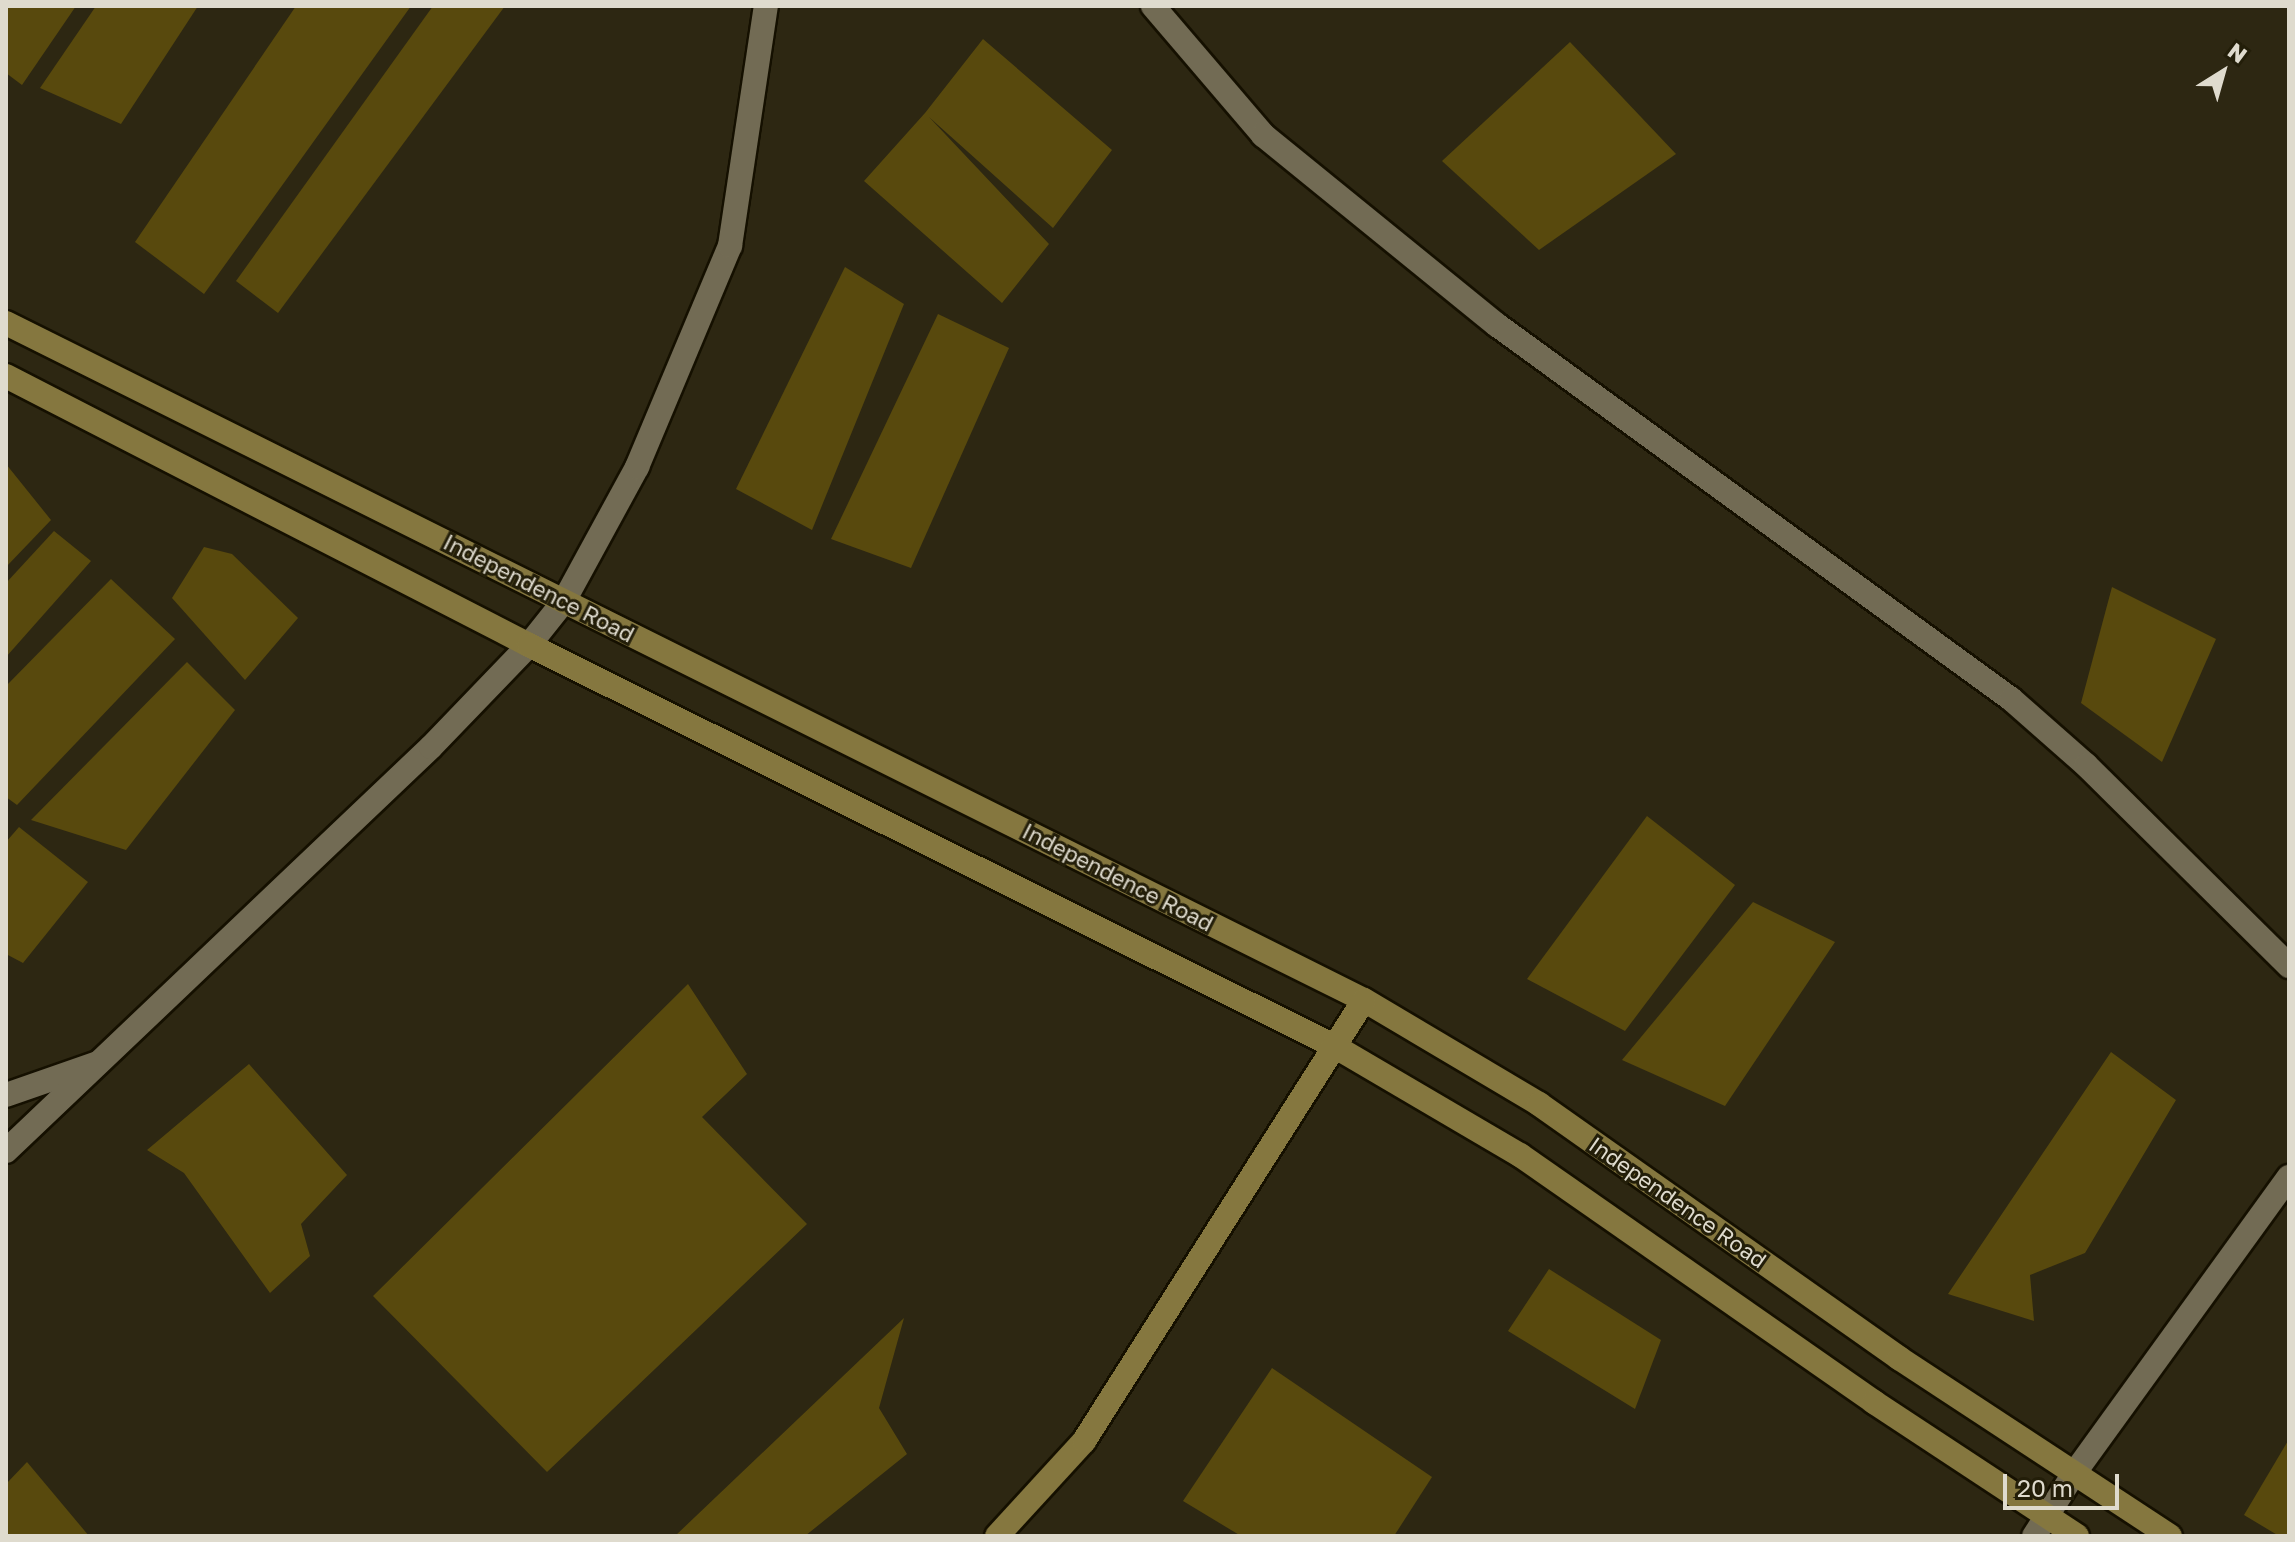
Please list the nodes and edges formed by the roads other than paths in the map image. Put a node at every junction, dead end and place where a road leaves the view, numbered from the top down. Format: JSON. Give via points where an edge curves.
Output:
{"nodes":[{"id":1,"x":766,"y":6,"type":"edge"},
{"id":2,"x":1153,"y":6,"type":"edge"},
{"id":3,"x":6,"y":323,"type":"edge"},
{"id":4,"x":6,"y":376,"type":"edge"},
{"id":5,"x":564,"y":601,"type":"junction"},
{"id":6,"x":529,"y":645,"type":"junction"},
{"id":7,"x":2289,"y":966,"type":"edge"},
{"id":8,"x":1364,"y":1000,"type":"junction"},
{"id":9,"x":1334,"y":1046,"type":"junction"},
{"id":10,"x":106,"y":1060,"type":"junction"},
{"id":11,"x":6,"y":1095,"type":"edge"},
{"id":12,"x":6,"y":1151,"type":"edge"},
{"id":13,"x":2289,"y":1177,"type":"edge"},
{"id":14,"x":2073,"y":1475,"type":"junction"},
{"id":15,"x":2040,"y":1526,"type":"edge"},
{"id":16,"x":997,"y":1536,"type":"edge"},
{"id":17,"x":2077,"y":1536,"type":"edge"},
{"id":18,"x":2170,"y":1536,"type":"edge"}],
"edges":[{"from":1,"to":5,"type":"street","via":[[730,246],[637,467]]},
{"from":2,"to":7,"type":"street","via":[[1263,135],[1497,325],[2011,699],[2086,765]]},
{"from":3,"to":5,"type":"main road","name":"Independence Road"},
{"from":4,"to":6,"type":"main road"},
{"from":5,"to":6,"type":"street"},
{"from":5,"to":8,"type":"main road","name":"Independence Road"},
{"from":6,"to":9,"type":"main road"},
{"from":6,"to":10,"type":"street","via":[[431,747]]},
{"from":8,"to":9,"type":"main road"},
{"from":8,"to":14,"type":"main road","name":"Independence Road","via":[[1539,1104]]},
{"from":9,"to":15,"type":"main road","via":[[1520,1155],[1874,1402]]},
{"from":9,"to":16,"type":"main road","via":[[1084,1441]]},
{"from":10,"to":11,"type":"street"},
{"from":10,"to":12,"type":"street"},
{"from":13,"to":14,"type":"street"},
{"from":14,"to":15,"type":"street"},
{"from":14,"to":18,"type":"main road","name":"Independence Road"},
{"from":15,"to":17,"type":"main road"}]}
